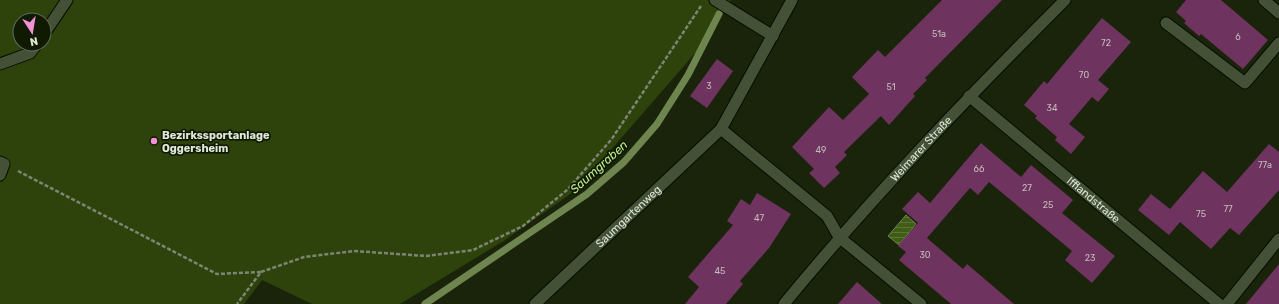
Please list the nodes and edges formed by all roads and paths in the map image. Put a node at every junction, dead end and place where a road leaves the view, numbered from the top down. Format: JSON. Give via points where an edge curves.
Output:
{"nodes":[{"id":1,"x":67,"y":0,"type":"edge"},
{"id":2,"x":705,"y":0,"type":"edge"},
{"id":3,"x":715,"y":0,"type":"edge"},
{"id":4,"x":792,"y":0,"type":"edge"},
{"id":5,"x":1066,"y":0,"type":"edge"},
{"id":6,"x":1264,"y":0,"type":"edge"},
{"id":7,"x":1279,"y":13,"type":"edge"},
{"id":8,"x":52,"y":22,"type":"edge"},
{"id":9,"x":1166,"y":23,"type":"dead end"},
{"id":10,"x":773,"y":36,"type":"junction"},
{"id":11,"x":1279,"y":43,"type":"edge"},
{"id":12,"x":31,"y":52,"type":"edge"},
{"id":13,"x":0,"y":64,"type":"edge"},
{"id":14,"x":969,"y":96,"type":"junction"},
{"id":15,"x":721,"y":129,"type":"junction"},
{"id":16,"x":2,"y":163,"type":"edge"},
{"id":17,"x":0,"y":175,"type":"edge"},
{"id":18,"x":839,"y":237,"type":"junction"},
{"id":19,"x":1279,"y":239,"type":"edge"},
{"id":20,"x":261,"y":272,"type":"junction"},
{"id":21,"x":237,"y":304,"type":"edge"},
{"id":22,"x":535,"y":304,"type":"edge"},
{"id":23,"x":784,"y":304,"type":"edge"},
{"id":24,"x":921,"y":304,"type":"edge"},
{"id":25,"x":1219,"y":304,"type":"edge"},
{"id":26,"x":1227,"y":304,"type":"edge"}],
"edges":[{"from":1,"to":8,"type":"street"},
{"from":2,"to":20,"type":"path","via":[[611,140],[567,190],[522,226],[474,250],[426,256],[354,251],[304,257]]},
{"from":3,"to":10,"type":"street"},
{"from":4,"to":10,"type":"street","name":"Saumgartenweg"},
{"from":5,"to":14,"type":"street","name":"Weimarer Straße"},
{"from":6,"to":7,"type":"street"},
{"from":9,"to":11,"type":"street","via":[[1245,83]]},
{"from":10,"to":15,"type":"street","name":"Saumgartenweg"},
{"from":12,"to":13,"type":"street"},
{"from":14,"to":18,"type":"street","name":"Weimarer Straße"},
{"from":14,"to":25,"type":"street","name":"Ifflandstraße"},
{"from":15,"to":18,"type":"street","via":[[828,216]]},
{"from":15,"to":22,"type":"street","name":"Saumgartenweg"},
{"from":16,"to":17,"type":"street"},
{"from":16,"to":20,"type":"path","via":[[217,274]]},
{"from":18,"to":23,"type":"street","name":"Weimarer Straße"},
{"from":18,"to":24,"type":"street"},
{"from":19,"to":26,"type":"street"},
{"from":20,"to":21,"type":"path"}]}
